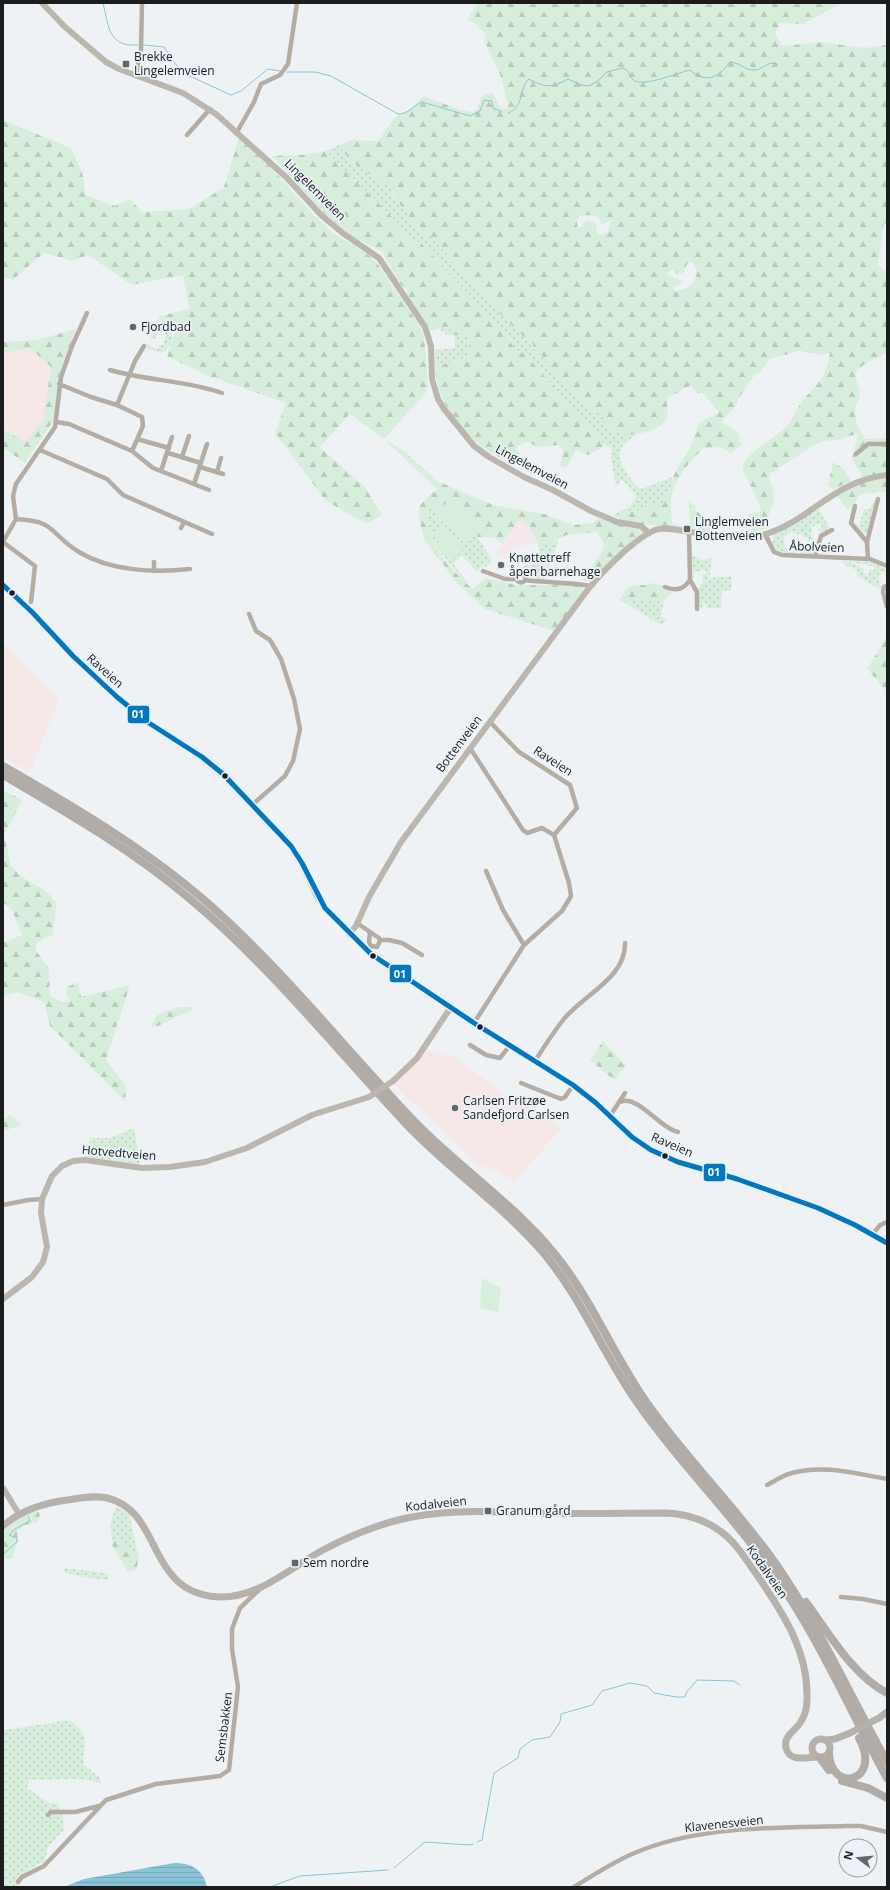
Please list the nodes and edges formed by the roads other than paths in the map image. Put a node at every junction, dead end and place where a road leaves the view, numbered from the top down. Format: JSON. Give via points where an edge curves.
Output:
{"nodes":[{"id":1,"x":42,"y":3,"type":"edge"},
{"id":2,"x":142,"y":3,"type":"edge"},
{"id":3,"x":297,"y":3,"type":"edge"},
{"id":4,"x":136,"y":75,"type":"junction"},
{"id":5,"x":210,"y":109,"type":"junction"},
{"id":6,"x":237,"y":132,"type":"junction"},
{"id":7,"x":187,"y":135,"type":"dead end"},
{"id":8,"x":87,"y":313,"type":"dead end"},
{"id":9,"x":144,"y":346,"type":"dead end"},
{"id":10,"x":110,"y":370,"type":"dead end"},
{"id":11,"x":129,"y":376,"type":"junction"},
{"id":12,"x":60,"y":384,"type":"junction"},
{"id":13,"x":222,"y":393,"type":"dead end"},
{"id":14,"x":117,"y":405,"type":"junction"},
{"id":15,"x":57,"y":422,"type":"junction"},
{"id":16,"x":189,"y":436,"type":"dead end"},
{"id":17,"x":172,"y":437,"type":"dead end"},
{"id":18,"x":137,"y":439,"type":"junction"},
{"id":19,"x":207,"y":444,"type":"dead end"},
{"id":20,"x":887,"y":444,"type":"edge"},
{"id":21,"x":40,"y":450,"type":"junction"},
{"id":22,"x":168,"y":450,"type":"junction"},
{"id":23,"x":132,"y":451,"type":"junction"},
{"id":24,"x":856,"y":454,"type":"dead end"},
{"id":25,"x":182,"y":457,"type":"junction"},
{"id":26,"x":221,"y":458,"type":"dead end"},
{"id":27,"x":200,"y":465,"type":"junction"},
{"id":28,"x":161,"y":471,"type":"junction"},
{"id":29,"x":216,"y":472,"type":"junction"},
{"id":30,"x":223,"y":474,"type":"dead end"},
{"id":31,"x":887,"y":475,"type":"edge"},
{"id":32,"x":194,"y":484,"type":"junction"},
{"id":33,"x":209,"y":490,"type":"dead end"},
{"id":34,"x":878,"y":499,"type":"dead end"},
{"id":35,"x":855,"y":506,"type":"dead end"},
{"id":36,"x":16,"y":519,"type":"junction"},
{"id":37,"x":184,"y":522,"type":"junction"},
{"id":38,"x":181,"y":528,"type":"dead end"},
{"id":39,"x":832,"y":530,"type":"dead end"},
{"id":40,"x":689,"y":532,"type":"junction"},
{"id":41,"x":650,"y":533,"type":"junction"},
{"id":42,"x":767,"y":533,"type":"junction"},
{"id":43,"x":212,"y":534,"type":"dead end"},
{"id":44,"x":867,"y":542,"type":"junction"},
{"id":45,"x":815,"y":556,"type":"junction"},
{"id":46,"x":868,"y":559,"type":"junction"},
{"id":47,"x":154,"y":562,"type":"dead end"},
{"id":48,"x":887,"y":566,"type":"edge"},
{"id":49,"x":190,"y":569,"type":"dead end"},
{"id":50,"x":483,"y":570,"type":"dead end"},
{"id":51,"x":154,"y":571,"type":"junction"},
{"id":52,"x":690,"y":580,"type":"junction"},
{"id":53,"x":591,"y":586,"type":"junction"},
{"id":54,"x":887,"y":586,"type":"edge"},
{"id":55,"x":4,"y":587,"type":"edge"},
{"id":56,"x":665,"y":587,"type":"dead end"},
{"id":57,"x":31,"y":602,"type":"dead end"},
{"id":58,"x":887,"y":607,"type":"edge"},
{"id":59,"x":697,"y":609,"type":"dead end"},
{"id":60,"x":249,"y":614,"type":"dead end"},
{"id":61,"x":490,"y":722,"type":"junction"},
{"id":62,"x":470,"y":748,"type":"junction"},
{"id":63,"x":3,"y":766,"type":"edge"},
{"id":64,"x":3,"y":775,"type":"edge"},
{"id":65,"x":252,"y":805,"type":"junction"},
{"id":66,"x":554,"y":835,"type":"junction"},
{"id":67,"x":486,"y":871,"type":"dead end"},
{"id":68,"x":357,"y":923,"type":"junction"},
{"id":69,"x":370,"y":932,"type":"junction"},
{"id":70,"x":349,"y":934,"type":"junction"},
{"id":71,"x":380,"y":940,"type":"junction"},
{"id":72,"x":625,"y":943,"type":"dead end"},
{"id":73,"x":524,"y":945,"type":"junction"},
{"id":74,"x":422,"y":954,"type":"dead end"},
{"id":75,"x":451,"y":1007,"type":"junction"},
{"id":76,"x":474,"y":1023,"type":"junction"},
{"id":77,"x":470,"y":1045,"type":"dead end"},
{"id":78,"x":510,"y":1045,"type":"junction"},
{"id":79,"x":535,"y":1060,"type":"junction"},
{"id":80,"x":521,"y":1083,"type":"dead end"},
{"id":81,"x":573,"y":1085,"type":"junction"},
{"id":82,"x":625,"y":1093,"type":"dead end"},
{"id":83,"x":620,"y":1102,"type":"junction"},
{"id":84,"x":610,"y":1116,"type":"junction"},
{"id":85,"x":678,"y":1132,"type":"dead end"},
{"id":86,"x":42,"y":1199,"type":"junction"},
{"id":87,"x":3,"y":1204,"type":"edge"},
{"id":88,"x":887,"y":1222,"type":"edge"},
{"id":89,"x":873,"y":1234,"type":"junction"},
{"id":90,"x":887,"y":1243,"type":"edge"},
{"id":91,"x":3,"y":1299,"type":"edge"},
{"id":92,"x":887,"y":1479,"type":"edge"},
{"id":93,"x":767,"y":1485,"type":"dead end"},
{"id":94,"x":3,"y":1488,"type":"edge"},
{"id":95,"x":19,"y":1514,"type":"junction"},
{"id":96,"x":3,"y":1526,"type":"edge"},
{"id":97,"x":777,"y":1566,"type":"junction"},
{"id":98,"x":263,"y":1586,"type":"junction"},
{"id":99,"x":784,"y":1589,"type":"junction"},
{"id":100,"x":841,"y":1597,"type":"dead end"},
{"id":101,"x":887,"y":1604,"type":"edge"},
{"id":102,"x":887,"y":1693,"type":"edge"},
{"id":103,"x":887,"y":1713,"type":"edge"},
{"id":104,"x":850,"y":1733,"type":"junction"},
{"id":105,"x":826,"y":1740,"type":"junction"},
{"id":106,"x":812,"y":1746,"type":"junction"},
{"id":107,"x":829,"y":1751,"type":"junction"},
{"id":108,"x":797,"y":1758,"type":"junction"},
{"id":109,"x":819,"y":1758,"type":"junction"},
{"id":110,"x":887,"y":1762,"type":"edge"},
{"id":111,"x":887,"y":1778,"type":"edge"},
{"id":112,"x":887,"y":1798,"type":"edge"},
{"id":113,"x":99,"y":1806,"type":"junction"},
{"id":114,"x":48,"y":1815,"type":"dead end"},
{"id":115,"x":887,"y":1832,"type":"edge"},
{"id":116,"x":18,"y":1882,"type":"dead end"},
{"id":117,"x":574,"y":1887,"type":"edge"}],
"edges":[{"from":1,"to":4,"type":"main road","name":"Lingelemveien","via":[[100,58]]},
{"from":2,"to":4,"type":"street","via":[[141,49]]},
{"from":3,"to":6,"type":"street","via":[[288,64],[280,75],[261,84]]},
{"from":4,"to":5,"type":"main road","name":"Lingelemveien","via":[[183,92]]},
{"from":5,"to":6,"type":"main road","name":"Lingelemveien"},
{"from":5,"to":7,"type":"street"},
{"from":6,"to":41,"type":"main road","name":"Lingelemveien","via":[[286,177],[322,216],[382,261],[422,321],[427,333],[432,352],[433,384],[438,399],[446,413],[474,446],[517,474],[553,490],[590,511],[617,522],[642,526]]},
{"from":8,"to":12,"type":"street","via":[[72,346]]},
{"from":9,"to":11,"type":"street","via":[[134,361]]},
{"from":10,"to":11,"type":"street"},
{"from":11,"to":13,"type":"street","via":[[186,383]]},
{"from":11,"to":14,"type":"street"},
{"from":12,"to":14,"type":"street"},
{"from":12,"to":15,"type":"street"},
{"from":14,"to":18,"type":"street","via":[[142,417]]},
{"from":15,"to":21,"type":"street"},
{"from":15,"to":23,"type":"street","via":[[69,424]]},
{"from":16,"to":25,"type":"street"},
{"from":17,"to":22,"type":"street"},
{"from":18,"to":22,"type":"street"},
{"from":18,"to":23,"type":"street"},
{"from":19,"to":27,"type":"street"},
{"from":20,"to":24,"type":"street","via":[[868,444]]},
{"from":21,"to":36,"type":"street","via":[[14,489]]},
{"from":21,"to":37,"type":"street","via":[[107,479],[123,495]]},
{"from":22,"to":25,"type":"street"},
{"from":22,"to":28,"type":"street"},
{"from":23,"to":28,"type":"street","via":[[149,466]]},
{"from":25,"to":27,"type":"street"},
{"from":26,"to":29,"type":"street"},
{"from":27,"to":29,"type":"street"},
{"from":27,"to":32,"type":"street"},
{"from":28,"to":32,"type":"street"},
{"from":29,"to":30,"type":"street"},
{"from":31,"to":42,"type":"main road","via":[[847,486],[792,522]]},
{"from":32,"to":33,"type":"street"},
{"from":34,"to":44,"type":"street"},
{"from":35,"to":44,"type":"street","name":"Åbolveien","via":[[851,523]]},
{"from":36,"to":51,"type":"street","via":[[48,525],[73,548],[89,557],[114,565]]},
{"from":36,"to":57,"type":"street","via":[[3,542],[35,566]]},
{"from":37,"to":38,"type":"street"},
{"from":37,"to":43,"type":"street"},
{"from":39,"to":45,"type":"street","via":[[821,536]]},
{"from":40,"to":41,"type":"main road","via":[[664,529]]},
{"from":40,"to":42,"type":"main road","via":[[730,538]]},
{"from":40,"to":52,"type":"street"},
{"from":41,"to":53,"type":"main road","name":"Bottenveien","via":[[612,563]]},
{"from":42,"to":45,"type":"street","name":"Åbolveien","via":[[774,552],[782,555]]},
{"from":44,"to":46,"type":"street"},
{"from":45,"to":46,"type":"street","name":"Åbolveien"},
{"from":46,"to":48,"type":"street","name":"Åbolveien"},
{"from":47,"to":51,"type":"street"},
{"from":49,"to":51,"type":"street"},
{"from":50,"to":53,"type":"street","via":[[505,579],[516,579],[521,583],[525,580]]},
{"from":52,"to":56,"type":"street","via":[[686,586],[678,590]]},
{"from":52,"to":59,"type":"street","via":[[697,592]]},
{"from":53,"to":61,"type":"main road","name":"Bottenveien"},
{"from":54,"to":58,"type":"street","via":[[883,592]]},
{"from":55,"to":65,"type":"main road","name":"Raveien","via":[[112,692],[149,723],[212,764]]},
{"from":60,"to":65,"type":"street","via":[[256,631],[270,640],[281,659],[294,699],[300,729],[293,761],[285,776]]},
{"from":61,"to":62,"type":"main road","name":"Bottenveien"},
{"from":61,"to":66,"type":"street","name":"Raveien","via":[[519,752],[570,785],[577,808]]},
{"from":62,"to":66,"type":"street","via":[[523,830],[530,833],[542,828]]},
{"from":62,"to":68,"type":"main road","name":"Bottenveien","via":[[394,851]]},
{"from":63,"to":97,"type":"highway","via":[[127,841],[167,869],[212,907],[272,966],[438,1145],[535,1232],[574,1279],[645,1401]]},
{"from":64,"to":99,"type":"highway","via":[[123,848],[207,913],[256,961],[427,1145],[529,1237],[567,1284],[618,1373],[644,1412],[746,1536]]},
{"from":65,"to":70,"type":"main road","name":"Raveien","via":[[296,852],[322,903]]},
{"from":66,"to":73,"type":"street","via":[[570,883],[571,896],[562,911]]},
{"from":67,"to":73,"type":"street","via":[[503,910]]},
{"from":68,"to":69,"type":"street"},
{"from":68,"to":70,"type":"main road","name":"Bottenveien"},
{"from":69,"to":71,"type":"street"},
{"from":69,"to":71,"type":"street","via":[[368,942],[371,946],[377,947]]},
{"from":70,"to":75,"type":"main road","name":"Raveien","via":[[379,960]]},
{"from":71,"to":74,"type":"street","via":[[402,943]]},
{"from":72,"to":79,"type":"street","via":[[624,959],[620,965],[564,1020]]},
{"from":73,"to":76,"type":"street"},
{"from":75,"to":76,"type":"main road","name":"Raveien"},
{"from":75,"to":86,"type":"main road","name":"Hotvedtveien","bridge":true,"via":[[417,1058],[393,1081],[369,1098],[312,1115],[247,1148],[191,1165],[142,1168],[90,1160],[68,1162],[52,1176]]},
{"from":76,"to":78,"type":"main road","name":"Raveien"},
{"from":77,"to":78,"type":"street","via":[[486,1055],[500,1058]]},
{"from":78,"to":79,"type":"main road","name":"Raveien"},
{"from":79,"to":81,"type":"main road","name":"Raveien"},
{"from":80,"to":81,"type":"street","via":[[561,1099]]},
{"from":81,"to":84,"type":"main road","name":"Raveien"},
{"from":82,"to":83,"type":"street"},
{"from":83,"to":84,"type":"street"},
{"from":83,"to":85,"type":"street","via":[[631,1100]]},
{"from":84,"to":89,"type":"main road","name":"Raveien","via":[[637,1141],[660,1155],[798,1200]]},
{"from":86,"to":87,"type":"street"},
{"from":86,"to":91,"type":"main road","name":"Hotvedtveien","via":[[45,1258],[32,1277]]},
{"from":88,"to":89,"type":"street","via":[[880,1225]]},
{"from":89,"to":90,"type":"main road","name":"Raveien"},
{"from":92,"to":93,"type":"street","via":[[826,1470],[807,1470],[791,1473]]},
{"from":94,"to":95,"type":"main road"},
{"from":95,"to":96,"type":"main road","name":"Kodalveien"},
{"from":95,"to":98,"type":"main road","name":"Kodalveien","via":[[65,1500],[92,1497],[113,1500],[136,1515],[164,1565],[188,1588],[206,1595],[225,1597]]},
{"from":97,"to":102,"type":"highway","via":[[783,1569],[852,1663],[868,1680]]},
{"from":97,"to":110,"type":"highway","via":[[808,1615]]},
{"from":98,"to":108,"type":"main road","name":"Kodalveien","via":[[359,1532],[422,1514],[485,1511],[666,1513],[692,1517],[716,1528],[736,1546],[779,1608],[796,1640],[805,1669],[806,1706],[801,1721],[785,1743],[788,1752]]},
{"from":98,"to":113,"type":"street","name":"Semsbakken","via":[[240,1608],[232,1629],[232,1649],[238,1687],[229,1770],[220,1776],[156,1784],[106,1800]]},
{"from":99,"to":107,"type":"highway","via":[[784,1595],[862,1742],[866,1762],[860,1774],[845,1778],[832,1768]]},
{"from":99,"to":111,"type":"highway"},
{"from":100,"to":101,"type":"street"},
{"from":103,"to":104,"type":"main road","bridge":true},
{"from":104,"to":105,"type":"main road"},
{"from":104,"to":107,"type":"main road"},
{"from":105,"to":106,"type":"main road","via":[[816,1740]]},
{"from":105,"to":107,"type":"main road"},
{"from":106,"to":108,"type":"main road","via":[[810,1751]]},
{"from":106,"to":109,"type":"main road","via":[[813,1753]]},
{"from":107,"to":109,"type":"main road","via":[[825,1757]]},
{"from":108,"to":109,"type":"main road"},
{"from":109,"to":112,"type":"highway","via":[[837,1779],[868,1788]]},
{"from":113,"to":114,"type":"street","name":"Semsbakken","via":[[76,1812],[51,1812]]},
{"from":113,"to":116,"type":"street","name":"Semsbakken","via":[[44,1866],[22,1877]]},
{"from":115,"to":117,"type":"street","name":"Klavenesveien","via":[[855,1826],[745,1830],[699,1835],[673,1840],[632,1854]]}]}
